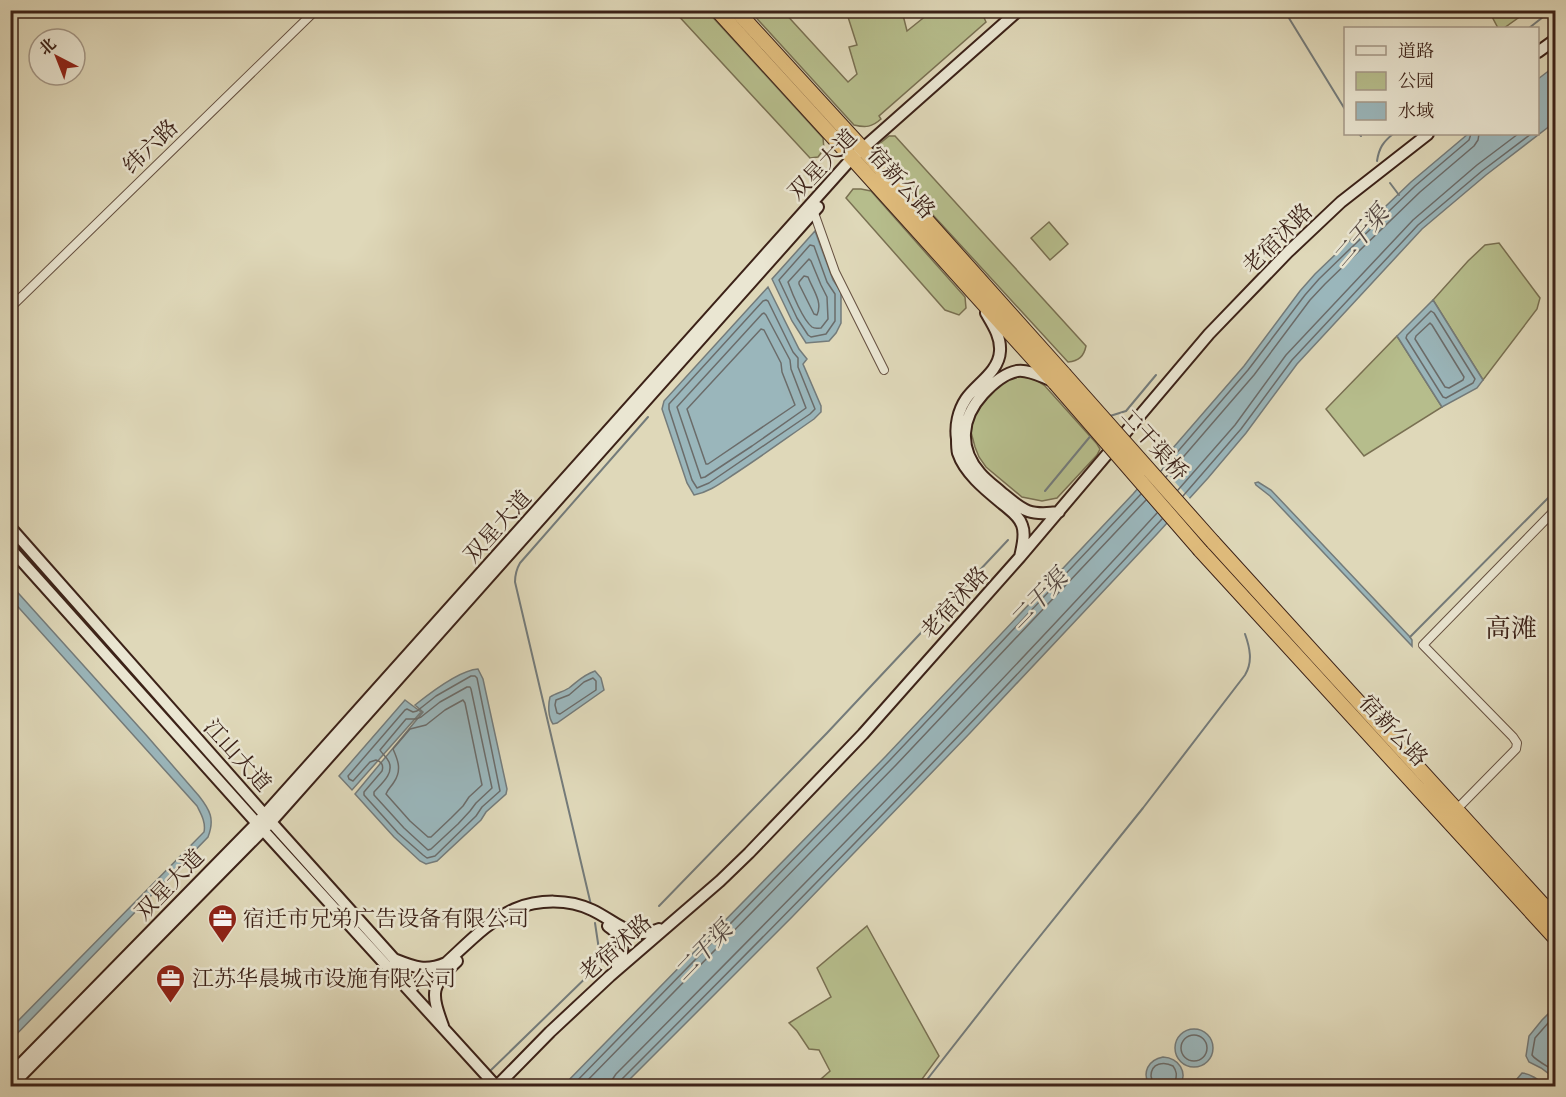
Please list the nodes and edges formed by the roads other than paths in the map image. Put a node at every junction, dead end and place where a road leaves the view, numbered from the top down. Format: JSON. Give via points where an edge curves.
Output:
{"nodes":[{"id":1,"x":316,"y":10,"type":"edge"},
{"id":2,"x":717,"y":10,"type":"edge"},
{"id":3,"x":736,"y":10,"type":"edge"},
{"id":4,"x":1018,"y":10,"type":"edge"},
{"id":5,"x":1556,"y":39,"type":"edge"},
{"id":6,"x":1539,"y":51,"type":"edge"},
{"id":7,"x":1427,"y":135,"type":"edge"},
{"id":8,"x":860,"y":156,"type":"junction"},
{"id":9,"x":813,"y":208,"type":"junction"},
{"id":10,"x":973,"y":292,"type":"junction"},
{"id":11,"x":10,"y":308,"type":"edge"},
{"id":12,"x":884,"y":370,"type":"dead end"},
{"id":13,"x":1058,"y":380,"type":"junction"},
{"id":14,"x":1556,"y":509,"type":"edge"},
{"id":15,"x":1059,"y":512,"type":"junction"},
{"id":16,"x":10,"y":527,"type":"edge"},
{"id":17,"x":1213,"y":542,"type":"joint"},
{"id":18,"x":10,"y":548,"type":"edge"},
{"id":19,"x":1200,"y":550,"type":"joint"},
{"id":20,"x":1020,"y":557,"type":"junction"},
{"id":21,"x":1452,"y":815,"type":"junction"},
{"id":22,"x":264,"y":822,"type":"junction"},
{"id":23,"x":680,"y":916,"type":"junction"},
{"id":24,"x":1556,"y":919,"type":"edge"},
{"id":25,"x":614,"y":930,"type":"junction"},
{"id":26,"x":652,"y":938,"type":"junction"},
{"id":27,"x":1556,"y":939,"type":"edge"},
{"id":28,"x":394,"y":959,"type":"junction"},
{"id":29,"x":610,"y":975,"type":"junction"},
{"id":30,"x":429,"y":1014,"type":"junction"},
{"id":31,"x":445,"y":1032,"type":"junction"},
{"id":32,"x":10,"y":1075,"type":"edge"},
{"id":33,"x":11,"y":1086,"type":"edge"},
{"id":34,"x":496,"y":1086,"type":"edge"}],
"edges":[{"from":1,"to":11,"type":"street","name":"纬六路"},
{"from":2,"to":8,"type":"highway","name":"宿新公路"},
{"from":3,"to":8,"type":"highway","name":"宿新公路"},
{"from":4,"to":8,"type":"main road","name":"双星大道"},
{"from":5,"to":6,"type":"main road"},
{"from":7,"to":15,"type":"main road","name":"老宿沭路","via":[[1341,202],[1288,252],[1209,334]]},
{"from":8,"to":9,"type":"main road","name":"双星大道"},
{"from":8,"to":10,"type":"highway","name":"宿新公路"},
{"from":8,"to":13,"type":"highway","name":"宿新公路"},
{"from":9,"to":12,"type":"street","via":[[835,272]]},
{"from":9,"to":22,"type":"main road","name":"双星大道"},
{"from":10,"to":13,"type":"highway","name":"宿新公路"},
{"from":10,"to":20,"type":"main road","via":[[997,330],[1000,351],[990,374],[960,410],[956,430],[958,453],[966,468],[1018,518],[1024,539]]},
{"from":13,"to":15,"type":"main road","via":[[1025,371],[1003,376],[974,404],[966,419],[964,440],[980,473],[1020,508],[1032,514]]},
{"from":13,"to":17,"type":"highway","name":"二干渠桥","bridge":true},
{"from":13,"to":19,"type":"highway","name":"二干渠桥","bridge":true},
{"from":14,"to":21,"type":"street","via":[[1423,645],[1517,743],[1516,749]]},
{"from":15,"to":20,"type":"main road","name":"老宿沭路"},
{"from":16,"to":22,"type":"main road","name":"江山大道"},
{"from":17,"to":21,"type":"highway","name":"宿新公路"},
{"from":18,"to":22,"type":"main road","name":"江山大道"},
{"from":19,"to":21,"type":"highway","name":"宿新公路"},
{"from":20,"to":23,"type":"main road","name":"老宿沭路","via":[[863,734],[749,853]]},
{"from":21,"to":24,"type":"highway","name":"宿新公路"},
{"from":21,"to":27,"type":"highway","name":"宿新公路"},
{"from":22,"to":28,"type":"main road","name":"江山大道"},
{"from":22,"to":30,"type":"main road","name":"江山大道"},
{"from":22,"to":32,"type":"main road","name":"双星大道"},
{"from":22,"to":33,"type":"main road","name":"双星大道"},
{"from":23,"to":26,"type":"main road","name":"老宿沭路"},
{"from":23,"to":28,"type":"main road","via":[[642,934],[578,904],[538,902],[490,923],[437,967],[416,967]]},
{"from":25,"to":26,"type":"main road","via":[[634,938]]},
{"from":25,"to":29,"type":"main road","via":[[621,940],[622,958]]},
{"from":25,"to":31,"type":"main road","via":[[590,915],[557,908],[523,914],[496,926],[436,986],[434,996]]},
{"from":26,"to":29,"type":"main road","name":"老宿沭路"},
{"from":28,"to":30,"type":"main road","name":"江山大道"},
{"from":29,"to":34,"type":"main road","name":"老宿沭路"},
{"from":30,"to":31,"type":"main road","name":"江山大道"},
{"from":31,"to":34,"type":"main road","name":"江山大道"}]}
